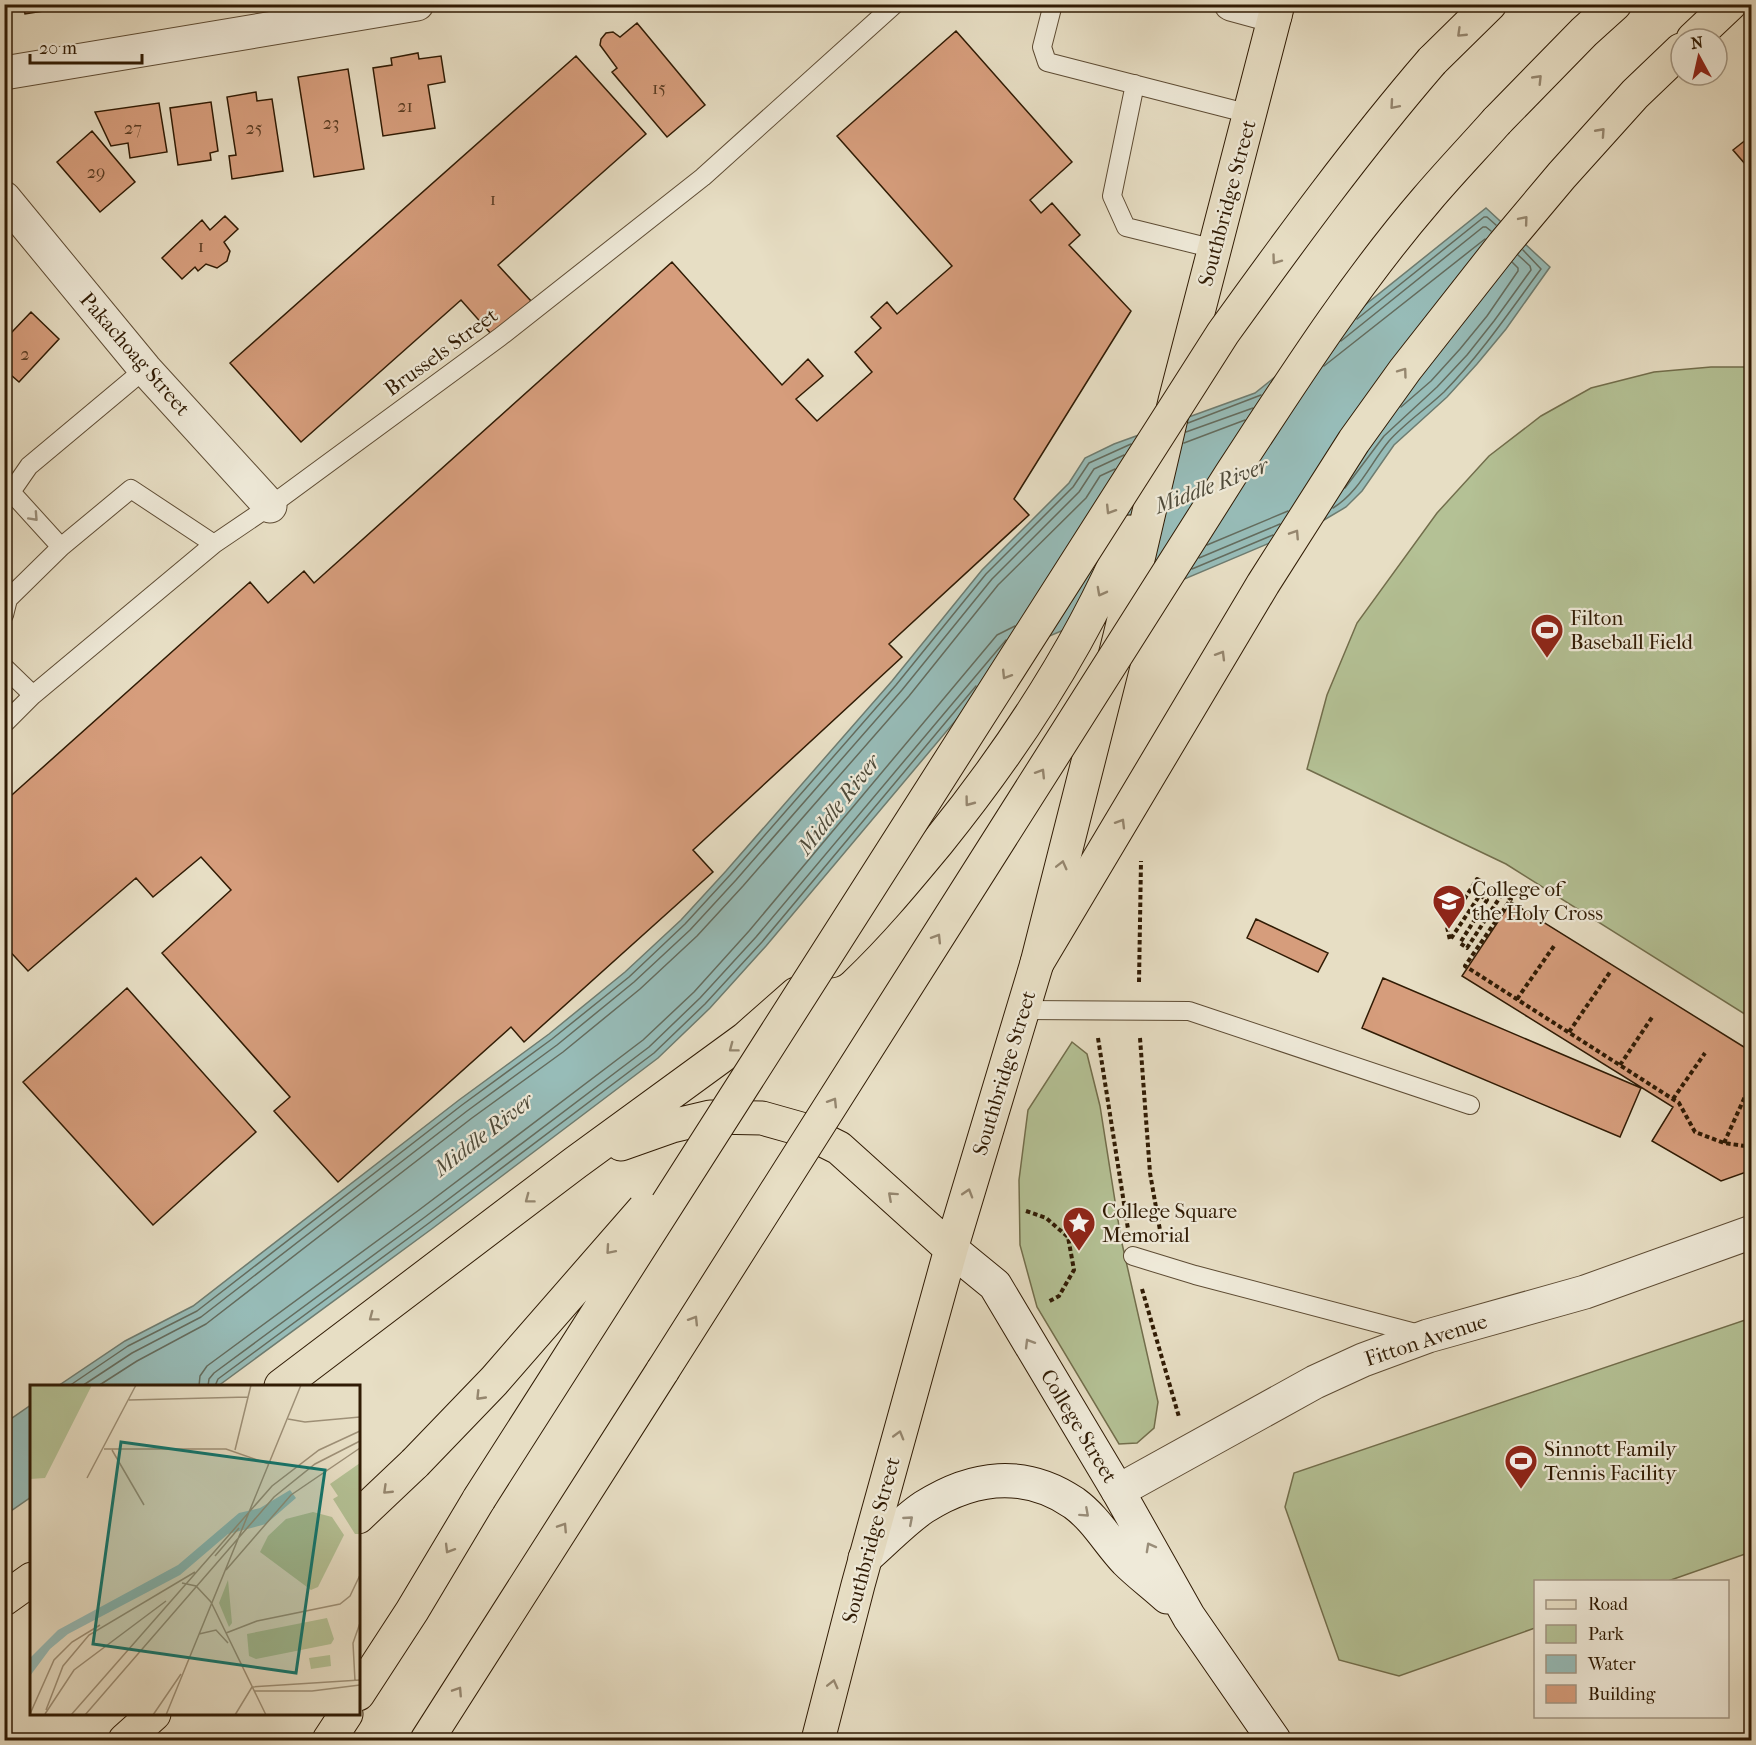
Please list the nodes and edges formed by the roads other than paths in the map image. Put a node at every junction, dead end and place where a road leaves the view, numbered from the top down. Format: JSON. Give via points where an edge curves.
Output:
{"nodes":[{"id":1,"x":417,"y":4,"type":"edge"},
{"id":2,"x":895,"y":4,"type":"edge"},
{"id":3,"x":1053,"y":4,"type":"edge"},
{"id":4,"x":1231,"y":4,"type":"edge"},
{"id":5,"x":1490,"y":4,"type":"edge"},
{"id":6,"x":1615,"y":4,"type":"edge"},
{"id":7,"x":1730,"y":4,"type":"edge"},
{"id":8,"x":1277,"y":10,"type":"edge"},
{"id":9,"x":1706,"y":27,"type":"edge"},
{"id":10,"x":1669,"y":61,"type":"edge"},
{"id":11,"x":4,"y":73,"type":"edge"},
{"id":12,"x":1135,"y":84,"type":"junction"},
{"id":13,"x":1250,"y":114,"type":"junction"},
{"id":14,"x":4,"y":198,"type":"edge"},
{"id":15,"x":1215,"y":249,"type":"junction"},
{"id":16,"x":145,"y":369,"type":"junction"},
{"id":17,"x":1175,"y":401,"type":"junction"},
{"id":18,"x":8,"y":491,"type":"edge"},
{"id":19,"x":270,"y":506,"type":"junction"},
{"id":20,"x":214,"y":544,"type":"junction"},
{"id":21,"x":61,"y":547,"type":"junction"},
{"id":22,"x":4,"y":615,"type":"edge"},
{"id":23,"x":4,"y":667,"type":"edge"},
{"id":24,"x":33,"y":695,"type":"junction"},
{"id":25,"x":4,"y":724,"type":"edge"},
{"id":26,"x":1037,"y":963,"type":"junction"},
{"id":27,"x":1024,"y":1010,"type":"junction"},
{"id":28,"x":740,"y":1092,"type":"junction"},
{"id":29,"x":1470,"y":1106,"type":"dead end"},
{"id":30,"x":575,"y":1163,"type":"junction"},
{"id":31,"x":1752,"y":1232,"type":"edge"},
{"id":32,"x":951,"y":1249,"type":"junction"},
{"id":33,"x":1133,"y":1256,"type":"road end"},
{"id":34,"x":1428,"y":1336,"type":"junction"},
{"id":35,"x":282,"y":1385,"type":"edge"},
{"id":36,"x":1118,"y":1491,"type":"junction"},
{"id":37,"x":360,"y":1515,"type":"edge"},
{"id":38,"x":865,"y":1558,"type":"junction"},
{"id":39,"x":30,"y":1582,"type":"edge"},
{"id":40,"x":30,"y":1583,"type":"edge"},
{"id":41,"x":4,"y":1599,"type":"edge"},
{"id":42,"x":4,"y":1614,"type":"edge"},
{"id":43,"x":1189,"y":1617,"type":"junction"},
{"id":44,"x":360,"y":1691,"type":"edge"},
{"id":45,"x":152,"y":1715,"type":"edge"},
{"id":46,"x":345,"y":1715,"type":"edge"},
{"id":47,"x":125,"y":1740,"type":"edge"},
{"id":48,"x":329,"y":1740,"type":"edge"},
{"id":49,"x":427,"y":1740,"type":"edge"},
{"id":50,"x":819,"y":1740,"type":"edge"},
{"id":51,"x":1274,"y":1740,"type":"edge"}],
"edges":[{"from":1,"to":11,"type":"street"},
{"from":2,"to":19,"type":"lane","name":"Brussels Street","via":[[703,177],[500,337]]},
{"from":3,"to":12,"type":"lane","via":[[1042,47],[1047,62]]},
{"from":4,"to":8,"type":"street"},
{"from":5,"to":28,"type":"main road","one_way":true,"bridge":true,"via":[[1432,61],[1377,125],[1223,333]]},
{"from":49,"to":6,"type":"main road","one_way":true,"bridge":true,"via":[[1298,373],[1426,200],[1497,121]]},
{"from":7,"to":9,"type":"main road"},
{"from":8,"to":13,"type":"main road","name":"Southbridge Street"},
{"from":26,"to":10,"type":"main road","one_way":true,"via":[[1263,584],[1354,441],[1504,244],[1635,94]]},
{"from":12,"to":13,"type":"lane"},
{"from":12,"to":15,"type":"lane","via":[[1112,195],[1126,226]]},
{"from":13,"to":15,"type":"main road","name":"Southbridge Street"},
{"from":14,"to":16,"type":"street","name":"Pakachoag Street"},
{"from":15,"to":17,"type":"main road","name":"Southbridge Street"},
{"from":16,"to":18,"type":"lane","via":[[29,466]]},
{"from":16,"to":19,"type":"street","name":"Pakachoag Street"},
{"from":26,"to":17,"type":"main road","name":"Southbridge Street","one_way":true,"bridge":true},
{"from":17,"to":30,"type":"main road","name":"Southbridge Street","one_way":true,"bridge":true,"via":[[1112,571],[1004,756],[966,807],[886,903],[793,997],[745,1039]]},
{"from":18,"to":21,"type":"lane","one_way":true},
{"from":19,"to":20,"type":"lane","name":"Brussels Street"},
{"from":20,"to":21,"type":"lane","via":[[131,489]]},
{"from":20,"to":24,"type":"lane","name":"Brussels Street"},
{"from":21,"to":22,"type":"lane","via":[[8,599]]},
{"from":23,"to":24,"type":"lane"},
{"from":24,"to":25,"type":"lane","name":"Brussels Street"},
{"from":26,"to":27,"type":"main road","name":"Southbridge Street"},
{"from":27,"to":29,"type":"lane","via":[[1189,1011]]},
{"from":32,"to":27,"type":"main road","name":"Southbridge Street","one_way":true},
{"from":28,"to":37,"type":"main road","one_way":true,"bridge":true,"via":[[552,1317],[415,1463]]},
{"from":28,"to":44,"type":"main road","one_way":true,"bridge":true},
{"from":32,"to":30,"type":"main road","one_way":true,"via":[[839,1148],[801,1129],[762,1118],[710,1117],[672,1126]]},
{"from":30,"to":35,"type":"main road","one_way":true},
{"from":31,"to":34,"type":"street","name":"Fitton Avenue","via":[[1585,1292]]},
{"from":36,"to":32,"type":"street","name":"College Street","one_way":true,"via":[[995,1285]]},
{"from":38,"to":32,"type":"main road","name":"Southbridge Street","one_way":true},
{"from":33,"to":34,"type":"lane"},
{"from":34,"to":36,"type":"street","name":"Fitton Avenue","via":[[1315,1382]]},
{"from":43,"to":36,"type":"street","name":"College Street","one_way":true},
{"from":38,"to":43,"type":"street","name":"College Street","one_way":true,"via":[[922,1508],[955,1491],[1001,1479],[1024,1482],[1074,1504],[1097,1524],[1125,1560]]},
{"from":50,"to":38,"type":"main road","name":"Southbridge Street","one_way":true},
{"from":39,"to":41,"type":"main road"},
{"from":40,"to":42,"type":"main road"},
{"from":43,"to":51,"type":"street","name":"College Street"},
{"from":45,"to":47,"type":"main road"},
{"from":46,"to":48,"type":"main road"}]}
